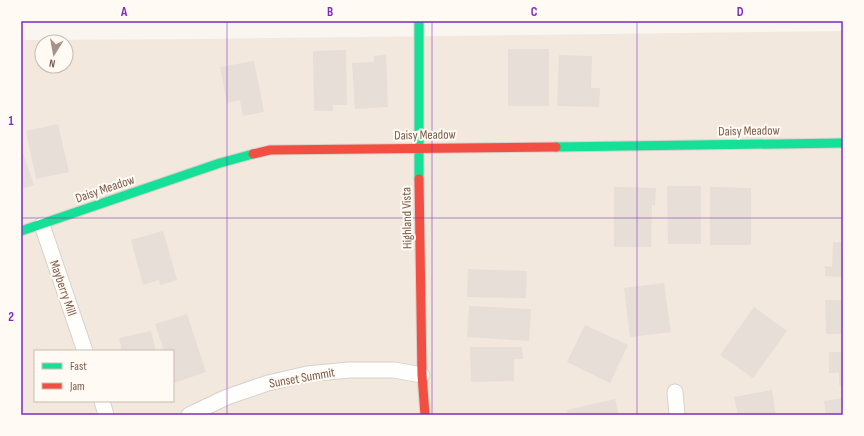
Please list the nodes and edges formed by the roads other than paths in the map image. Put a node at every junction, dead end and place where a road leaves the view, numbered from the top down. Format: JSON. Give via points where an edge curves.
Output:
{"nodes":[{"id":1,"x":420,"y":21,"type":"edge"},
{"id":2,"x":843,"y":143,"type":"edge"},
{"id":3,"x":419,"y":148,"type":"junction"},
{"id":4,"x":42,"y":224,"type":"junction"},
{"id":5,"x":21,"y":231,"type":"edge"},
{"id":6,"x":85,"y":350,"type":"edge"},
{"id":7,"x":422,"y":374,"type":"junction"},
{"id":8,"x":675,"y":392,"type":"dead end"},
{"id":9,"x":102,"y":402,"type":"edge"},
{"id":10,"x":106,"y":415,"type":"edge"},
{"id":11,"x":188,"y":415,"type":"edge"},
{"id":12,"x":425,"y":415,"type":"edge"},
{"id":13,"x":677,"y":415,"type":"edge"}],
"edges":[{"from":1,"to":3,"type":"street","name":"Highland Vista"},
{"from":2,"to":3,"type":"street","name":"Daisy Meadow"},
{"from":3,"to":4,"type":"street","name":"Daisy Meadow","via":[[270,150],[226,161]]},
{"from":3,"to":7,"type":"street","name":"Highland Vista"},
{"from":4,"to":5,"type":"street","name":"Daisy Meadow"},
{"from":4,"to":6,"type":"street","name":"Mayberry Mill"},
{"from":7,"to":11,"type":"street","name":"Sunset Summit","via":[[394,370],[348,370],[307,374],[268,383],[227,397]]},
{"from":7,"to":12,"type":"street","name":"Highland Vista"},
{"from":8,"to":13,"type":"street"},
{"from":9,"to":10,"type":"street"}]}
